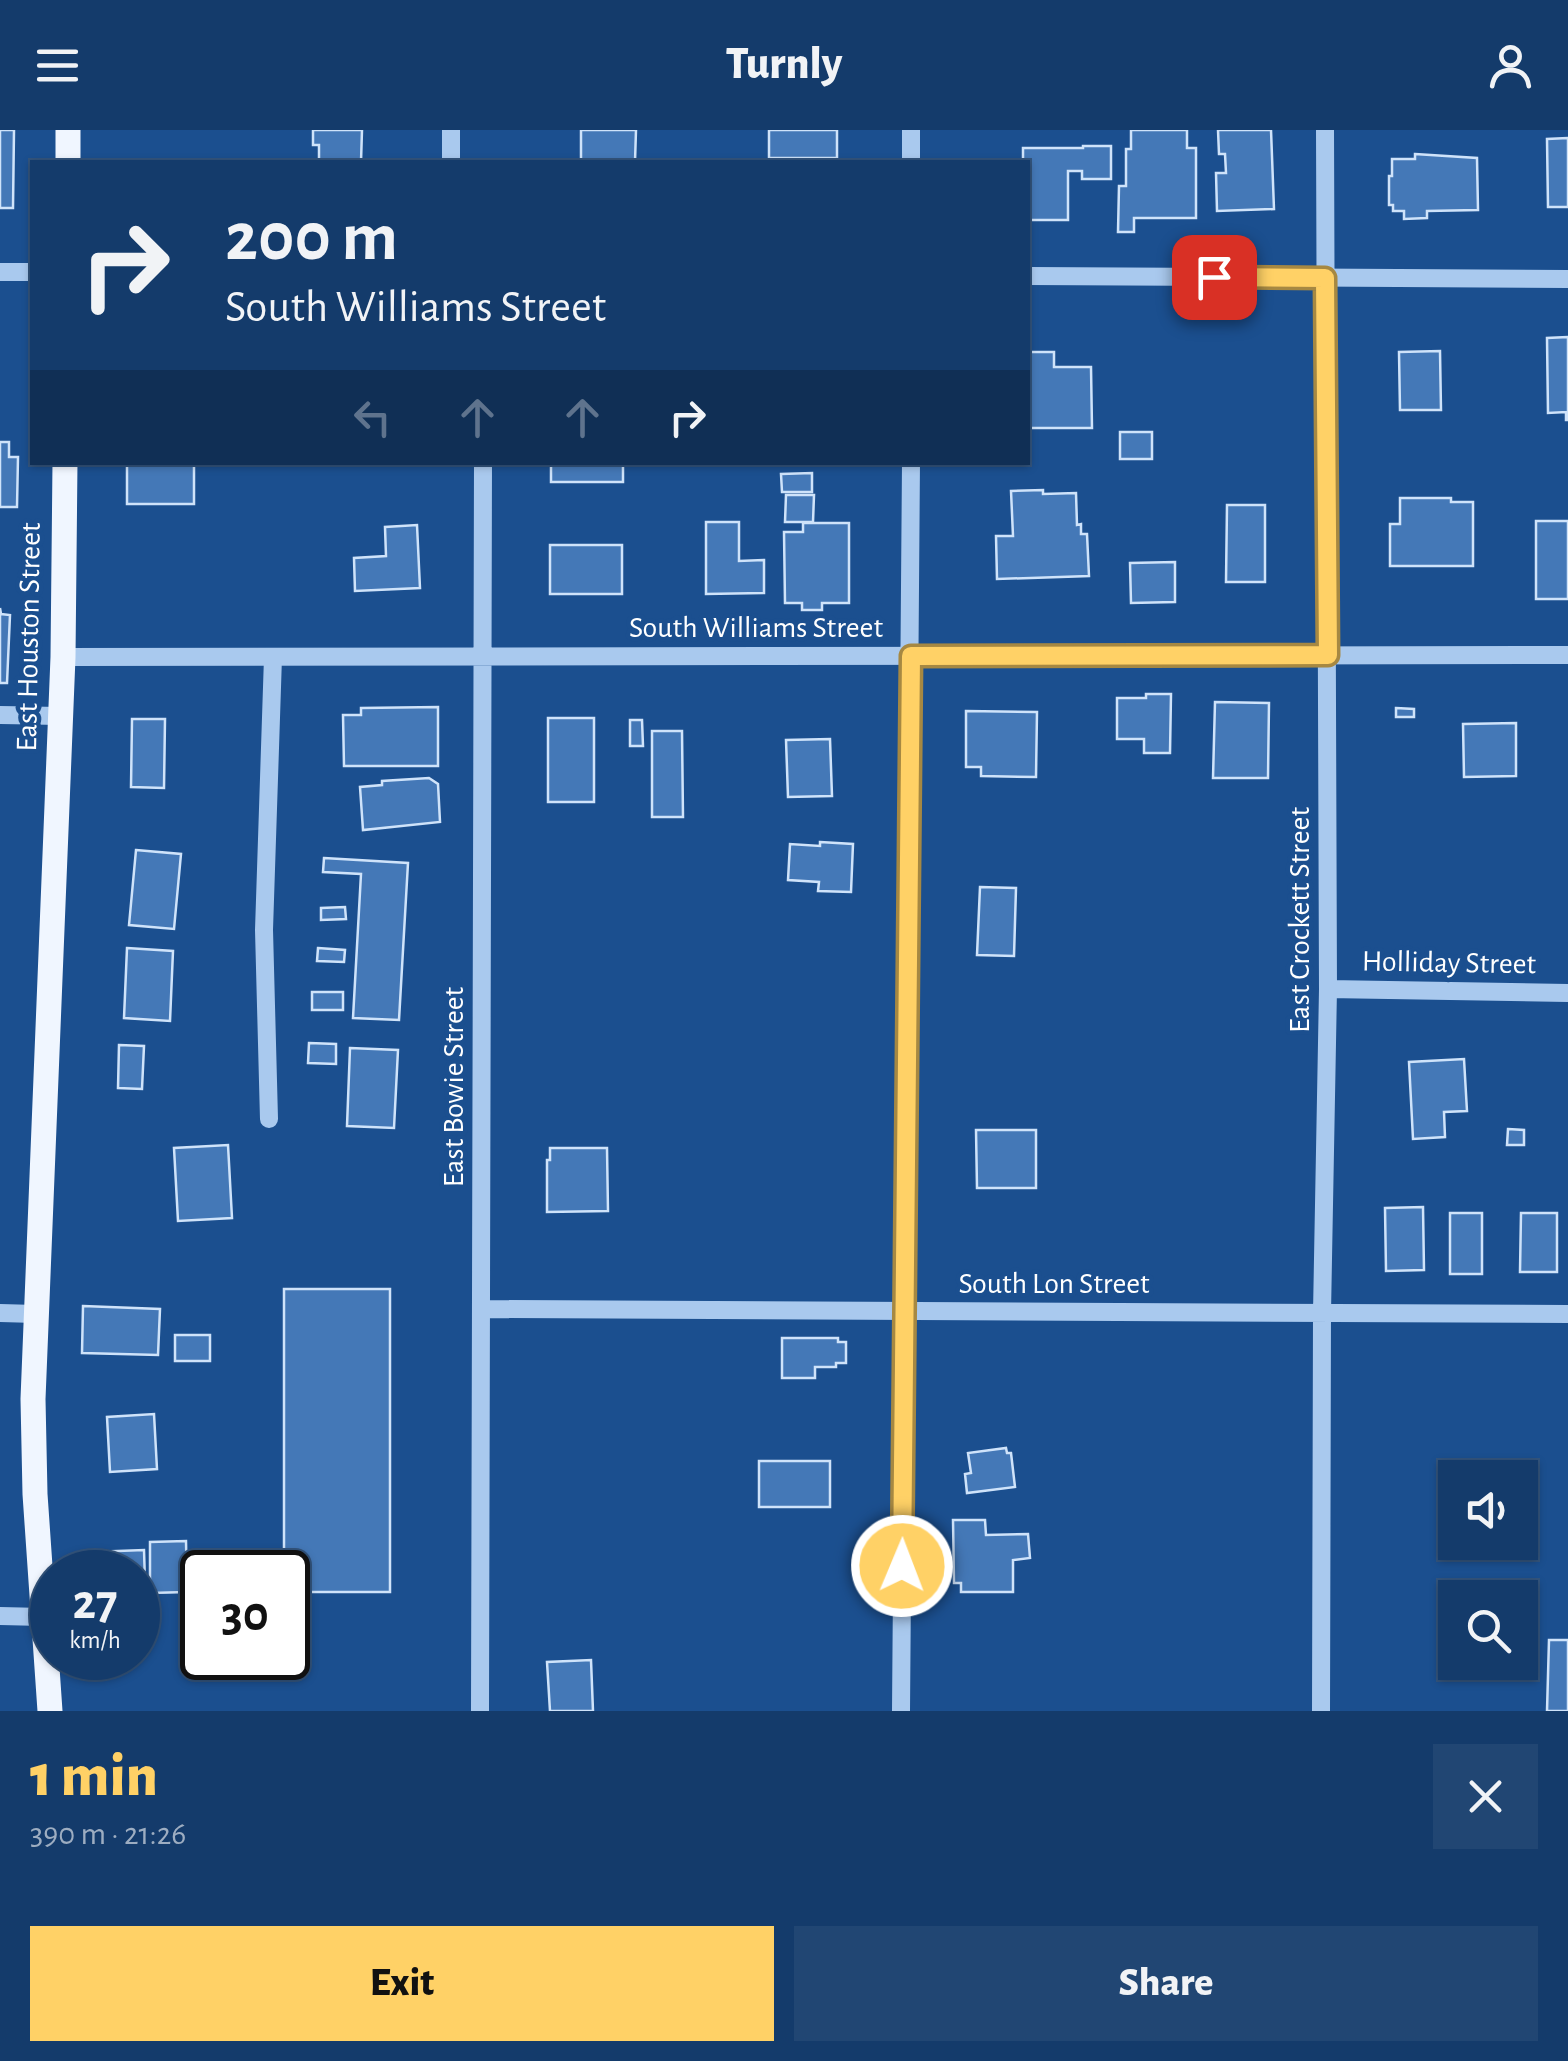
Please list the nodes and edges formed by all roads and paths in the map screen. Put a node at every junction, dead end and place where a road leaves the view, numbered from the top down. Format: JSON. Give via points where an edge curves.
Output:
{"nodes":[{"id":1,"x":68,"y":130,"type":"edge"},
{"id":2,"x":451,"y":130,"type":"edge"},
{"id":3,"x":911,"y":130,"type":"edge"},
{"id":4,"x":1325,"y":130,"type":"edge"},
{"id":5,"x":68,"y":160,"type":"edge"},
{"id":6,"x":452,"y":160,"type":"edge"},
{"id":7,"x":911,"y":160,"type":"edge"},
{"id":8,"x":0,"y":272,"type":"edge"},
{"id":9,"x":30,"y":272,"type":"edge"},
{"id":10,"x":1030,"y":276,"type":"edge"},
{"id":11,"x":1325,"y":278,"type":"junction"},
{"id":12,"x":1568,"y":279,"type":"edge"},
{"id":13,"x":65,"y":465,"type":"edge"},
{"id":14,"x":483,"y":465,"type":"edge"},
{"id":15,"x":911,"y":465,"type":"edge"},
{"id":16,"x":1568,"y":654,"type":"edge"},
{"id":17,"x":1328,"y":655,"type":"junction"},
{"id":18,"x":483,"y":656,"type":"junction"},
{"id":19,"x":911,"y":656,"type":"junction"},
{"id":20,"x":64,"y":657,"type":"junction"},
{"id":21,"x":273,"y":657,"type":"junction"},
{"id":22,"x":0,"y":715,"type":"edge"},
{"id":23,"x":62,"y":716,"type":"junction"},
{"id":24,"x":1328,"y":989,"type":"junction"},
{"id":25,"x":1568,"y":992,"type":"edge"},
{"id":26,"x":268,"y":1120,"type":"dead end"},
{"id":27,"x":481,"y":1308,"type":"junction"},
{"id":28,"x":904,"y":1311,"type":"junction"},
{"id":29,"x":0,"y":1313,"type":"edge"},
{"id":30,"x":1322,"y":1313,"type":"junction"},
{"id":31,"x":36,"y":1314,"type":"junction"},
{"id":32,"x":1568,"y":1314,"type":"edge"},
{"id":33,"x":39,"y":1550,"type":"edge"},
{"id":34,"x":0,"y":1616,"type":"edge"},
{"id":35,"x":30,"y":1617,"type":"edge"},
{"id":36,"x":48,"y":1680,"type":"edge"},
{"id":37,"x":50,"y":1711,"type":"edge"},
{"id":38,"x":480,"y":1711,"type":"edge"},
{"id":39,"x":901,"y":1711,"type":"edge"},
{"id":40,"x":1321,"y":1711,"type":"edge"}],
"edges":[{"from":1,"to":5,"type":"main road"},
{"from":2,"to":6,"type":"street"},
{"from":3,"to":7,"type":"street"},
{"from":4,"to":11,"type":"street","name":"East Crockett Street"},
{"from":8,"to":9,"type":"street"},
{"from":10,"to":11,"type":"street"},
{"from":11,"to":12,"type":"street"},
{"from":11,"to":17,"type":"street","name":"East Crockett Street"},
{"from":13,"to":20,"type":"main road","name":"East Houston Street"},
{"from":14,"to":18,"type":"street","name":"East Bowie Street"},
{"from":15,"to":19,"type":"street"},
{"from":16,"to":17,"type":"street","name":"South Williams Street"},
{"from":17,"to":19,"type":"street","name":"South Williams Street"},
{"from":17,"to":24,"type":"street","name":"East Crockett Street"},
{"from":18,"to":19,"type":"street","name":"South Williams Street"},
{"from":18,"to":21,"type":"street","name":"South Williams Street"},
{"from":18,"to":27,"type":"street","name":"East Bowie Street"},
{"from":19,"to":28,"type":"street"},
{"from":20,"to":21,"type":"street","name":"South Williams Street"},
{"from":20,"to":23,"type":"main road","name":"East Houston Street"},
{"from":21,"to":26,"type":"street","via":[[264,930]]},
{"from":22,"to":23,"type":"street"},
{"from":23,"to":31,"type":"main road","name":"East Houston Street"},
{"from":24,"to":25,"type":"street","name":"Holliday Street"},
{"from":24,"to":30,"type":"street","name":"East Crockett Street"},
{"from":27,"to":28,"type":"street","name":"South Lon Street"},
{"from":27,"to":38,"type":"street","name":"East Bowie Street"},
{"from":28,"to":30,"type":"street","name":"South Lon Street"},
{"from":28,"to":39,"type":"street"},
{"from":29,"to":31,"type":"street"},
{"from":30,"to":32,"type":"street","name":"South Lon Street"},
{"from":30,"to":40,"type":"street","name":"East Crockett Street"},
{"from":31,"to":33,"type":"main road","name":"East Houston Street"},
{"from":34,"to":35,"type":"street"},
{"from":36,"to":37,"type":"main road","name":"East Houston Street"}]}
